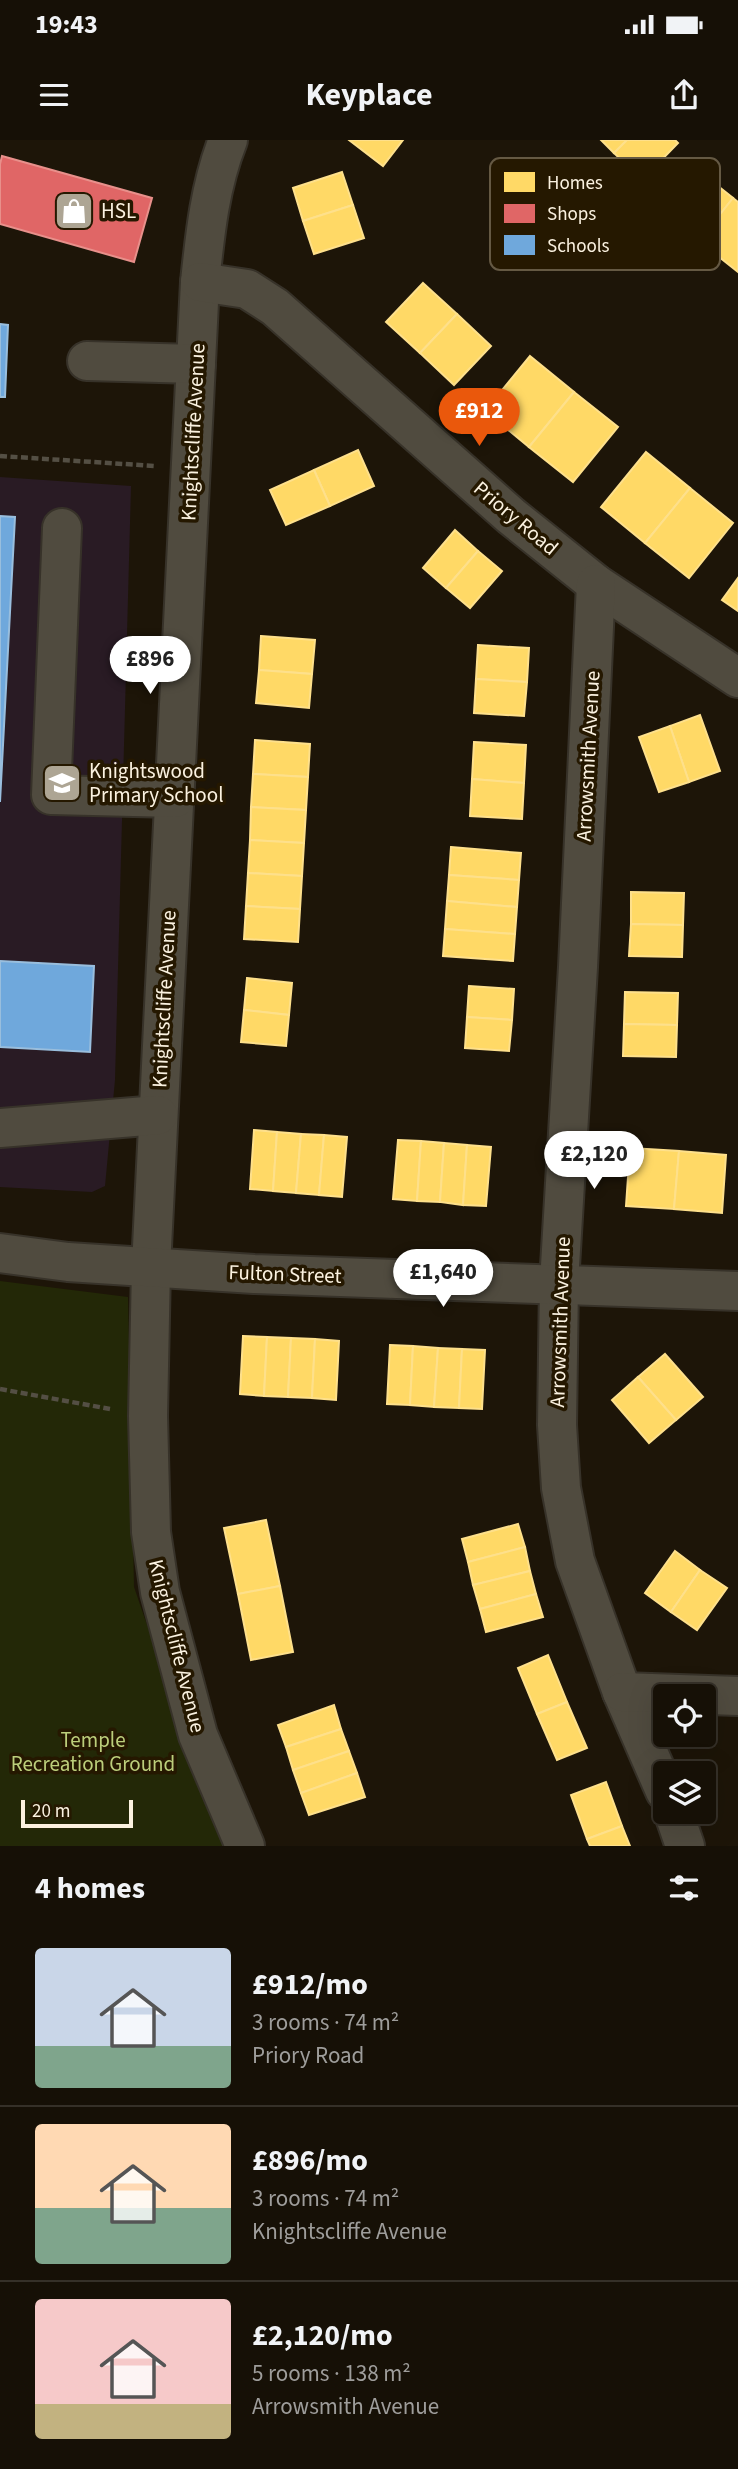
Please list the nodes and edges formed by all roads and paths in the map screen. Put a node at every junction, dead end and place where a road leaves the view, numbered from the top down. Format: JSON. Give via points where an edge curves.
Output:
{"nodes":[{"id":1,"x":228,"y":140,"type":"edge"},
{"id":2,"x":200,"y":282,"type":"junction"},
{"id":3,"x":87,"y":361,"type":"dead end"},
{"id":4,"x":196,"y":364,"type":"junction"},
{"id":5,"x":0,"y":456,"type":"edge"},
{"id":6,"x":190,"y":470,"type":"junction"},
{"id":7,"x":62,"y":528,"type":"dead end"},
{"id":8,"x":596,"y":584,"type":"junction"},
{"id":9,"x":738,"y":678,"type":"edge"},
{"id":10,"x":175,"y":798,"type":"junction"},
{"id":11,"x":158,"y":1115,"type":"junction"},
{"id":12,"x":0,"y":1128,"type":"edge"},
{"id":13,"x":0,"y":1253,"type":"edge"},
{"id":14,"x":151,"y":1267,"type":"junction"},
{"id":15,"x":559,"y":1283,"type":"junction"},
{"id":16,"x":738,"y":1292,"type":"edge"},
{"id":17,"x":0,"y":1389,"type":"edge"},
{"id":18,"x":148,"y":1416,"type":"junction"},
{"id":19,"x":622,"y":1692,"type":"junction"},
{"id":20,"x":738,"y":1696,"type":"edge"},
{"id":21,"x":653,"y":1763,"type":"edge"},
{"id":22,"x":677,"y":1824,"type":"edge"},
{"id":23,"x":245,"y":1846,"type":"edge"},
{"id":24,"x":685,"y":1846,"type":"edge"}],
"edges":[{"from":1,"to":2,"type":"street","name":"Knightscliffe Avenue","via":[[212,193]]},
{"from":2,"to":4,"type":"street","name":"Knightscliffe Avenue"},
{"from":2,"to":8,"type":"street","name":"Priory Road","via":[[247,289],[275,307],[511,516]]},
{"from":3,"to":4,"type":"street"},
{"from":4,"to":6,"type":"street","name":"Knightscliffe Avenue"},
{"from":5,"to":6,"type":"path"},
{"from":6,"to":10,"type":"street","name":"Knightscliffe Avenue"},
{"from":7,"to":10,"type":"street","via":[[51,795]]},
{"from":8,"to":9,"type":"street","name":"Priory Road"},
{"from":8,"to":15,"type":"street","name":"Arrowsmith Avenue"},
{"from":10,"to":11,"type":"street","name":"Knightscliffe Avenue"},
{"from":11,"to":12,"type":"street"},
{"from":11,"to":14,"type":"street","name":"Knightscliffe Avenue"},
{"from":13,"to":14,"type":"street","name":"Fulton Street"},
{"from":14,"to":15,"type":"street","name":"Fulton Street"},
{"from":14,"to":18,"type":"street","name":"Knightscliffe Avenue"},
{"from":15,"to":16,"type":"street","name":"Fulton Street"},
{"from":15,"to":19,"type":"street","name":"Arrowsmith Avenue","via":[[556,1425],[561,1488],[575,1561]]},
{"from":17,"to":18,"type":"path"},
{"from":18,"to":23,"type":"street","name":"Knightscliffe Avenue","via":[[150,1532],[160,1592],[198,1735]]},
{"from":19,"to":20,"type":"street"},
{"from":19,"to":21,"type":"street","name":"Arrowsmith Avenue"},
{"from":22,"to":24,"type":"street"}]}
